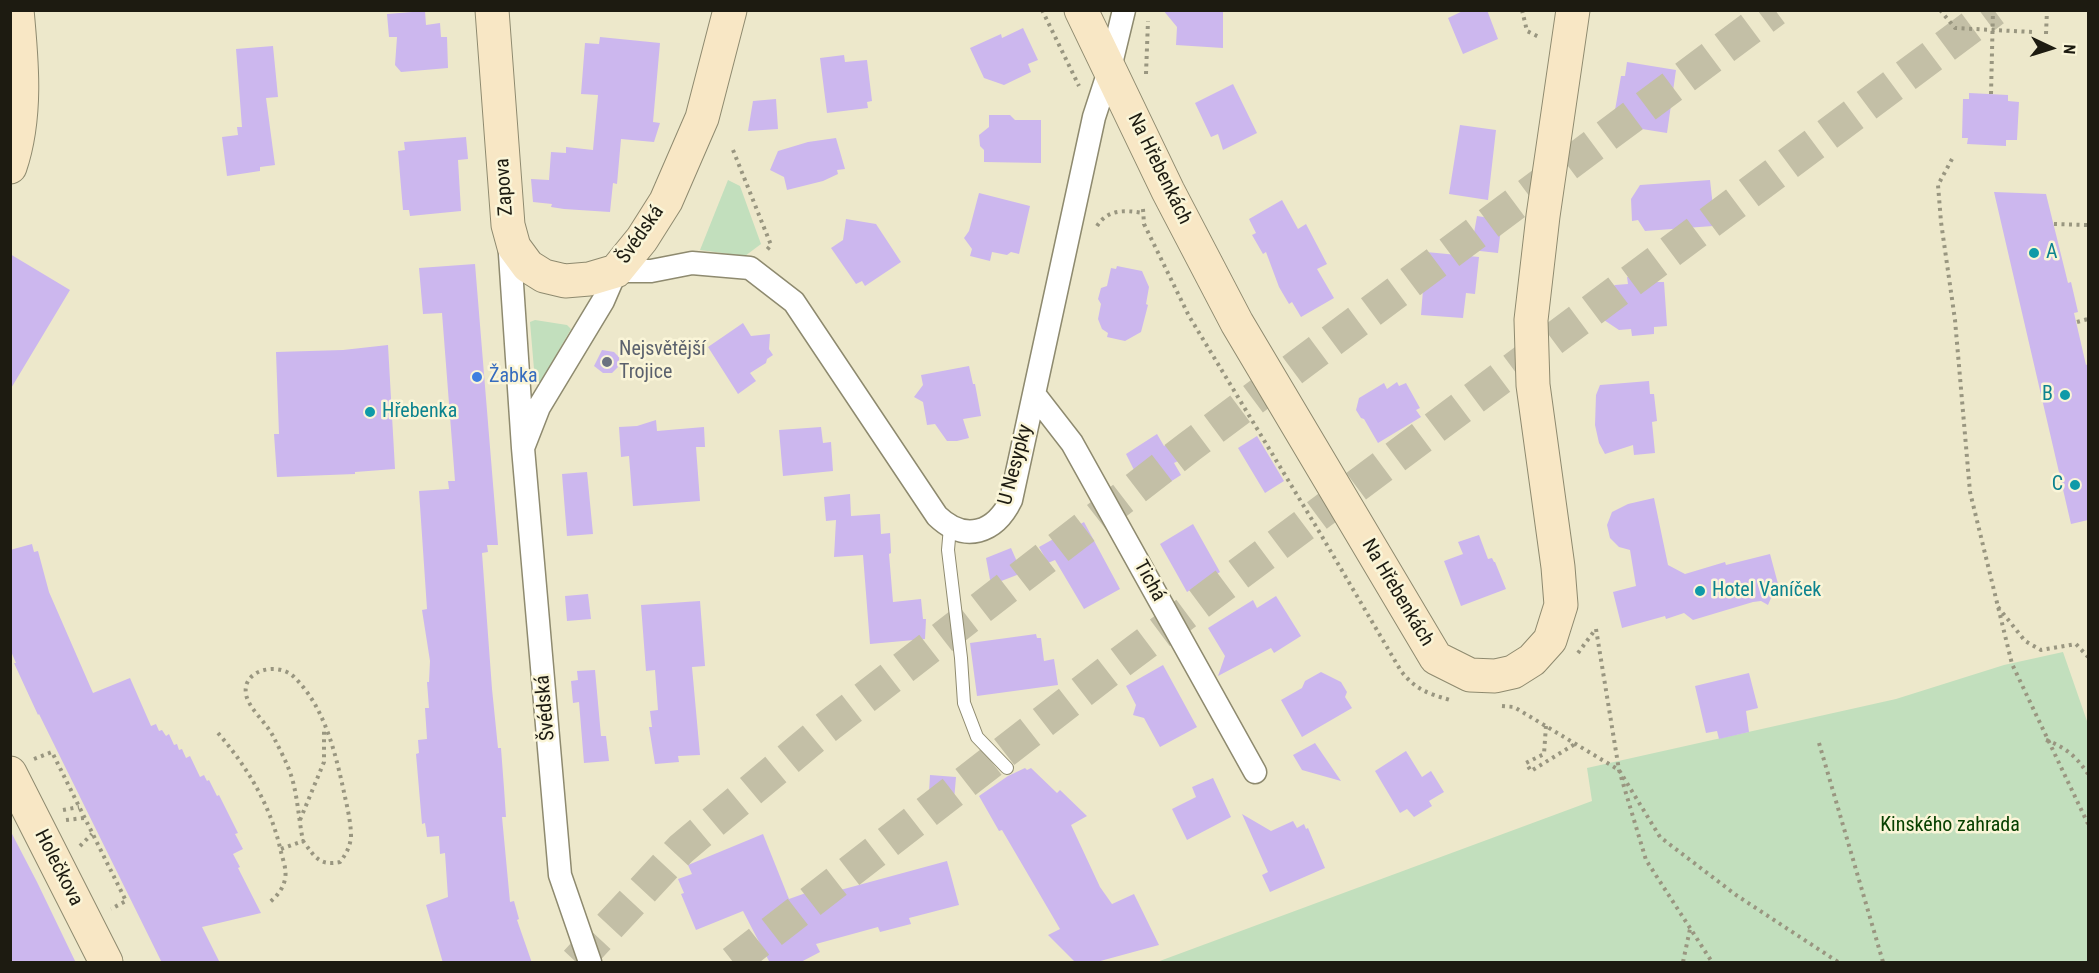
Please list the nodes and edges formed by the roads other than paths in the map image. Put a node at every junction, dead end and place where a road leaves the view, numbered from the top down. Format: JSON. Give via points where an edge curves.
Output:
{"nodes":[{"id":1,"x":17,"y":10,"type":"edge"},
{"id":2,"x":492,"y":10,"type":"edge"},
{"id":3,"x":730,"y":10,"type":"edge"},
{"id":4,"x":1081,"y":10,"type":"edge"},
{"id":5,"x":1124,"y":10,"type":"edge"},
{"id":6,"x":1573,"y":10,"type":"edge"},
{"id":7,"x":1110,"y":68,"type":"junction"},
{"id":8,"x":10,"y":167,"type":"edge"},
{"id":9,"x":508,"y":225,"type":"junction"},
{"id":10,"x":615,"y":271,"type":"junction"},
{"id":11,"x":1034,"y":394,"type":"junction"},
{"id":12,"x":524,"y":448,"type":"junction"},
{"id":13,"x":950,"y":527,"type":"junction"},
{"id":14,"x":24,"y":766,"type":"edge"},
{"id":15,"x":1007,"y":768,"type":"dead end"},
{"id":16,"x":1255,"y":772,"type":"dead end"},
{"id":17,"x":105,"y":963,"type":"edge"},
{"id":18,"x":590,"y":963,"type":"edge"}],
"edges":[{"from":1,"to":8,"type":"street","via":[[22,81],[19,131]]},
{"from":2,"to":9,"type":"street","name":"Zapova"},
{"from":3,"to":10,"type":"street","name":"Švédská","via":[[702,118],[666,201]]},
{"from":4,"to":7,"type":"street","name":"Na Hřebenkách"},
{"from":5,"to":7,"type":"street","name":"U Nesypky"},
{"from":6,"to":7,"type":"street","name":"Na Hřebenkách","via":[[1531,320],[1533,385],[1561,605],[1550,640],[1532,660],[1513,672],[1495,676],[1470,675],[1436,658],[1237,323]]},
{"from":7,"to":11,"type":"street","name":"U Nesypky","via":[[1094,117]]},
{"from":9,"to":10,"type":"street","name":"Zapova","via":[[514,247],[528,266],[544,276],[565,281]]},
{"from":9,"to":12,"type":"street","name":"Švédská"},
{"from":10,"to":12,"type":"street","name":"Švédská","via":[[603,301],[539,407]]},
{"from":10,"to":13,"type":"street","via":[[651,271],[692,263],[750,268],[794,302],[938,516]]},
{"from":11,"to":13,"type":"street","name":"U Nesypky","via":[[1006,511],[994,524],[981,530]]},
{"from":11,"to":16,"type":"street","name":"Tichá","via":[[1072,443]]},
{"from":12,"to":18,"type":"street","name":"Švédská","via":[[560,875]]},
{"from":13,"to":15,"type":"lane","via":[[948,550],[964,703],[977,737]]},
{"from":14,"to":17,"type":"street","name":"Holečkova"}]}
